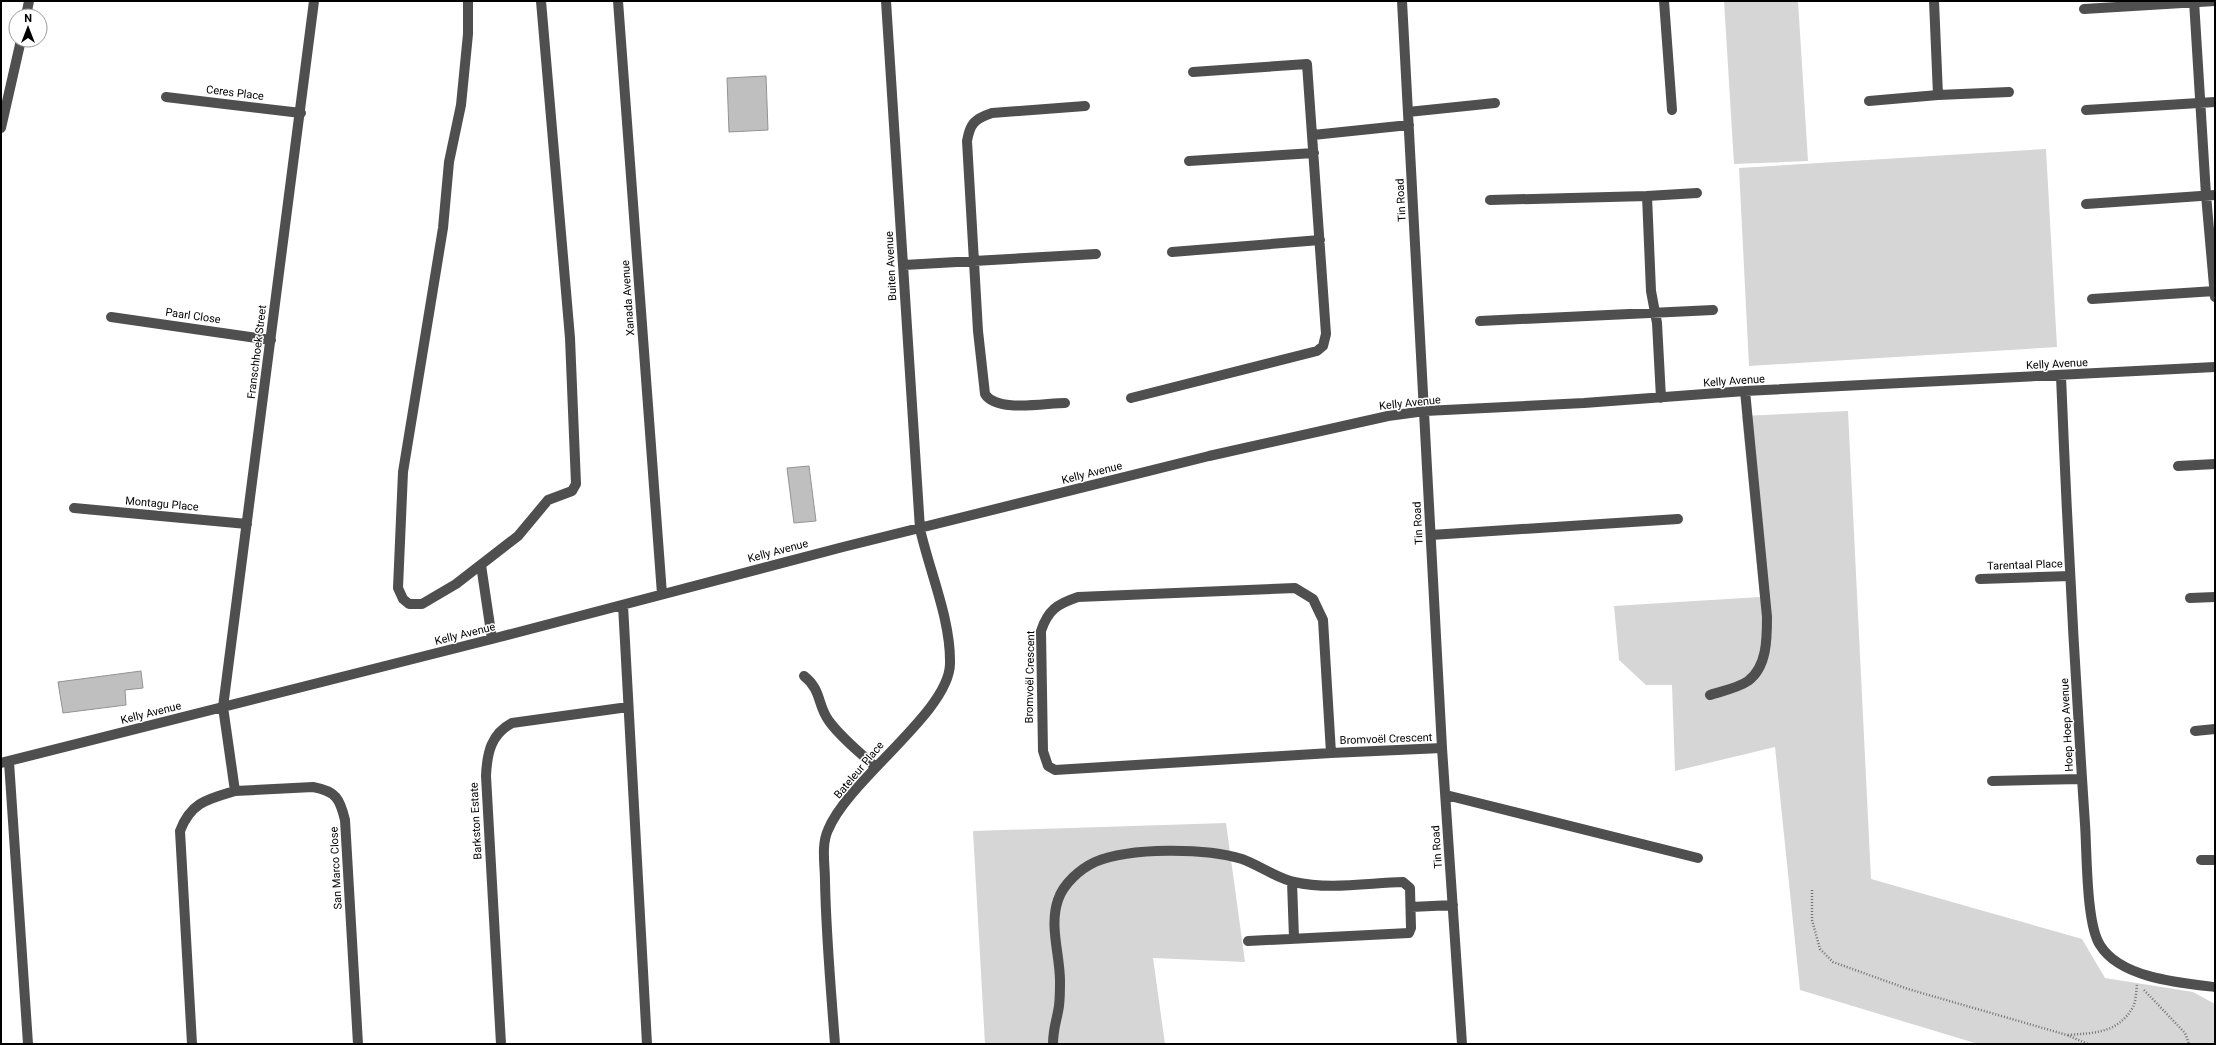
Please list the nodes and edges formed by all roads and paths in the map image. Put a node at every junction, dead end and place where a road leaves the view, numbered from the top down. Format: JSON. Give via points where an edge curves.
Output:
{"nodes":[{"id":1,"x":314,"y":1,"type":"edge"},
{"id":2,"x":468,"y":1,"type":"edge"},
{"id":3,"x":541,"y":1,"type":"edge"},
{"id":4,"x":618,"y":1,"type":"edge"},
{"id":5,"x":886,"y":1,"type":"edge"},
{"id":6,"x":1402,"y":1,"type":"edge"},
{"id":7,"x":1664,"y":1,"type":"edge"},
{"id":8,"x":1934,"y":1,"type":"edge"},
{"id":9,"x":2215,"y":1,"type":"edge"},
{"id":10,"x":2194,"y":2,"type":"edge"},
{"id":11,"x":2084,"y":9,"type":"dead end"},
{"id":12,"x":19,"y":48,"type":"edge"},
{"id":13,"x":1193,"y":72,"type":"dead end"},
{"id":14,"x":2009,"y":92,"type":"dead end"},
{"id":15,"x":1938,"y":95,"type":"junction"},
{"id":16,"x":166,"y":97,"type":"dead end"},
{"id":17,"x":1869,"y":101,"type":"dead end"},
{"id":18,"x":2215,"y":102,"type":"edge"},
{"id":19,"x":2202,"y":103,"type":"junction"},
{"id":20,"x":1495,"y":104,"type":"dead end"},
{"id":21,"x":1085,"y":106,"type":"dead end"},
{"id":22,"x":1672,"y":110,"type":"dead end"},
{"id":23,"x":2086,"y":110,"type":"dead end"},
{"id":24,"x":1408,"y":112,"type":"junction"},
{"id":25,"x":301,"y":113,"type":"junction"},
{"id":26,"x":1409,"y":125,"type":"junction"},
{"id":27,"x":1,"y":128,"type":"edge"},
{"id":28,"x":1313,"y":135,"type":"junction"},
{"id":29,"x":1314,"y":153,"type":"junction"},
{"id":30,"x":1189,"y":161,"type":"dead end"},
{"id":31,"x":1697,"y":193,"type":"dead end"},
{"id":32,"x":2211,"y":195,"type":"edge"},
{"id":33,"x":1646,"y":196,"type":"junction"},
{"id":34,"x":1490,"y":200,"type":"dead end"},
{"id":35,"x":2086,"y":204,"type":"dead end"},
{"id":36,"x":1320,"y":240,"type":"junction"},
{"id":37,"x":1172,"y":252,"type":"dead end"},
{"id":38,"x":1096,"y":254,"type":"dead end"},
{"id":39,"x":973,"y":262,"type":"junction"},
{"id":40,"x":904,"y":265,"type":"junction"},
{"id":41,"x":2215,"y":291,"type":"edge"},
{"id":42,"x":2215,"y":297,"type":"edge"},
{"id":43,"x":2092,"y":299,"type":"dead end"},
{"id":44,"x":1712,"y":310,"type":"dead end"},
{"id":45,"x":1654,"y":313,"type":"junction"},
{"id":46,"x":112,"y":317,"type":"dead end"},
{"id":47,"x":1480,"y":321,"type":"dead end"},
{"id":48,"x":271,"y":340,"type":"junction"},
{"id":49,"x":2215,"y":367,"type":"edge"},
{"id":50,"x":2061,"y":376,"type":"junction"},
{"id":51,"x":1745,"y":391,"type":"junction"},
{"id":52,"x":1131,"y":398,"type":"dead end"},
{"id":53,"x":1661,"y":398,"type":"junction"},
{"id":54,"x":1065,"y":403,"type":"dead end"},
{"id":55,"x":1425,"y":411,"type":"junction"},
{"id":56,"x":2215,"y":464,"type":"edge"},
{"id":57,"x":2178,"y":466,"type":"dead end"},
{"id":58,"x":74,"y":508,"type":"dead end"},
{"id":59,"x":1678,"y":519,"type":"dead end"},
{"id":60,"x":247,"y":524,"type":"junction"},
{"id":61,"x":920,"y":529,"type":"junction"},
{"id":62,"x":1431,"y":535,"type":"junction"},
{"id":63,"x":480,"y":565,"type":"junction"},
{"id":64,"x":2070,"y":576,"type":"junction"},
{"id":65,"x":1980,"y":579,"type":"dead end"},
{"id":66,"x":662,"y":594,"type":"junction"},
{"id":67,"x":2215,"y":597,"type":"edge"},
{"id":68,"x":2190,"y":598,"type":"dead end"},
{"id":69,"x":623,"y":605,"type":"junction"},
{"id":70,"x":492,"y":639,"type":"junction"},
{"id":71,"x":804,"y":676,"type":"dead end"},
{"id":72,"x":1710,"y":695,"type":"dead end"},
{"id":73,"x":223,"y":707,"type":"junction"},
{"id":74,"x":628,"y":707,"type":"junction"},
{"id":75,"x":2195,"y":730,"type":"dead end"},
{"id":76,"x":2215,"y":730,"type":"edge"},
{"id":77,"x":1442,"y":748,"type":"junction"},
{"id":78,"x":1331,"y":753,"type":"junction"},
{"id":79,"x":5,"y":762,"type":"edge"},
{"id":80,"x":875,"y":767,"type":"junction"},
{"id":81,"x":2082,"y":778,"type":"junction"},
{"id":82,"x":1992,"y":782,"type":"dead end"},
{"id":83,"x":235,"y":791,"type":"junction"},
{"id":84,"x":1446,"y":795,"type":"junction"},
{"id":85,"x":1698,"y":858,"type":"dead end"},
{"id":86,"x":2201,"y":860,"type":"dead end"},
{"id":87,"x":2215,"y":860,"type":"edge"},
{"id":88,"x":1292,"y":882,"type":"junction"},
{"id":89,"x":1812,"y":890,"type":"dead end"},
{"id":90,"x":1453,"y":905,"type":"junction"},
{"id":91,"x":1411,"y":907,"type":"junction"},
{"id":92,"x":1294,"y":938,"type":"junction"},
{"id":93,"x":1248,"y":941,"type":"dead end"},
{"id":94,"x":2215,"y":987,"type":"edge"},
{"id":95,"x":2067,"y":1036,"type":"junction"},
{"id":96,"x":28,"y":1044,"type":"edge"},
{"id":97,"x":192,"y":1044,"type":"edge"},
{"id":98,"x":358,"y":1044,"type":"edge"},
{"id":99,"x":501,"y":1044,"type":"edge"},
{"id":100,"x":647,"y":1044,"type":"edge"},
{"id":101,"x":835,"y":1044,"type":"edge"},
{"id":102,"x":1053,"y":1044,"type":"edge"},
{"id":103,"x":1462,"y":1044,"type":"edge"},
{"id":104,"x":2088,"y":1044,"type":"edge"},
{"id":105,"x":2189,"y":1044,"type":"edge"}],
"edges":[{"from":1,"to":25,"type":"street","name":"Franschhoek Street"},
{"from":2,"to":63,"type":"street","via":[[468,34],[461,105],[449,162],[443,228],[403,472],[398,592],[410,604],[422,604],[456,584]]},
{"from":3,"to":63,"type":"street","via":[[570,338],[576,484],[572,491],[548,500],[518,536]]},
{"from":4,"to":66,"type":"street","name":"Xanada Avenue"},
{"from":5,"to":40,"type":"street","name":"Buiten Avenue"},
{"from":6,"to":24,"type":"street","name":"Tin Road"},
{"from":7,"to":22,"type":"street"},
{"from":8,"to":15,"type":"street"},
{"from":9,"to":10,"type":"street"},
{"from":10,"to":11,"type":"street"},
{"from":10,"to":19,"type":"street"},
{"from":12,"to":27,"type":"street"},
{"from":13,"to":28,"type":"street","via":[[1307,64]]},
{"from":14,"to":15,"type":"street"},
{"from":15,"to":17,"type":"street"},
{"from":16,"to":25,"type":"street","name":"Ceres Place"},
{"from":18,"to":19,"type":"street"},
{"from":19,"to":23,"type":"street"},
{"from":19,"to":32,"type":"street"},
{"from":20,"to":24,"type":"street"},
{"from":21,"to":39,"type":"street","via":[[992,113],[981,117],[969,128],[967,142]]},
{"from":24,"to":26,"type":"street","name":"Tin Road"},
{"from":25,"to":48,"type":"street","name":"Franschhoek Street"},
{"from":26,"to":28,"type":"street"},
{"from":26,"to":55,"type":"street","name":"Tin Road"},
{"from":28,"to":29,"type":"street"},
{"from":29,"to":30,"type":"street"},
{"from":29,"to":36,"type":"street"},
{"from":31,"to":33,"type":"street"},
{"from":32,"to":35,"type":"street"},
{"from":32,"to":41,"type":"street"},
{"from":33,"to":34,"type":"street"},
{"from":33,"to":45,"type":"street"},
{"from":36,"to":37,"type":"street"},
{"from":36,"to":52,"type":"street","via":[[1326,334],[1324,346],[1317,351]]},
{"from":38,"to":39,"type":"street"},
{"from":39,"to":40,"type":"street"},
{"from":39,"to":54,"type":"street","via":[[983,389],[987,398],[1003,406]]},
{"from":40,"to":61,"type":"street","name":"Buiten Avenue"},
{"from":41,"to":42,"type":"street"},
{"from":41,"to":43,"type":"street"},
{"from":44,"to":45,"type":"street"},
{"from":45,"to":47,"type":"street"},
{"from":45,"to":53,"type":"street","via":[[1658,333]]},
{"from":46,"to":48,"type":"street","name":"Paarl Close"},
{"from":48,"to":60,"type":"street","name":"Franschhoek Street"},
{"from":49,"to":50,"type":"street","name":"Kelly Avenue"},
{"from":50,"to":51,"type":"street","name":"Kelly Avenue"},
{"from":50,"to":64,"type":"street","name":"Hoep Hoep Avenue"},
{"from":51,"to":53,"type":"street","name":"Kelly Avenue"},
{"from":51,"to":72,"type":"street","via":[[1767,617],[1767,640],[1757,673],[1747,682]]},
{"from":53,"to":55,"type":"street","name":"Kelly Avenue"},
{"from":55,"to":61,"type":"street","name":"Kelly Avenue","via":[[1388,416],[1217,455]]},
{"from":55,"to":62,"type":"street","name":"Tin Road"},
{"from":56,"to":57,"type":"street"},
{"from":58,"to":60,"type":"street","name":"Montagu Place"},
{"from":59,"to":62,"type":"street"},
{"from":60,"to":73,"type":"street","name":"Franschhoek Street"},
{"from":61,"to":66,"type":"street","name":"Kelly Avenue"},
{"from":61,"to":80,"type":"street","name":"Bateleur Place","via":[[945,619],[950,666],[944,687],[930,709]]},
{"from":62,"to":77,"type":"street","name":"Tin Road"},
{"from":63,"to":70,"type":"street"},
{"from":64,"to":65,"type":"street","name":"Tarentaal Place"},
{"from":64,"to":81,"type":"street","name":"Hoep Hoep Avenue"},
{"from":66,"to":69,"type":"street","name":"Kelly Avenue"},
{"from":67,"to":68,"type":"street"},
{"from":69,"to":70,"type":"street","name":"Kelly Avenue"},
{"from":69,"to":74,"type":"street"},
{"from":70,"to":73,"type":"street","name":"Kelly Avenue"},
{"from":71,"to":80,"type":"street","via":[[814,685],[827,719],[834,728]]},
{"from":73,"to":79,"type":"street","name":"Kelly Avenue"},
{"from":73,"to":83,"type":"street"},
{"from":74,"to":99,"type":"street","name":"Barkston Estate","via":[[512,722],[503,728],[490,745],[486,776]]},
{"from":74,"to":100,"type":"street"},
{"from":75,"to":76,"type":"street"},
{"from":77,"to":78,"type":"street","name":"Bromvoël Crescent"},
{"from":77,"to":84,"type":"street","name":"Tin Road"},
{"from":78,"to":78,"type":"street","name":"Bromvoël Crescent","via":[[1055,770],[1044,760],[1041,737],[1041,631],[1047,615],[1063,602],[1078,597],[1295,588],[1313,599],[1323,620]]},
{"from":79,"to":96,"type":"street"},
{"from":80,"to":101,"type":"street","name":"Bateleur Place","via":[[835,817],[825,838],[825,896]]},
{"from":81,"to":82,"type":"street"},
{"from":81,"to":94,"type":"street","name":"Hoep Hoep Avenue","via":[[2091,915],[2100,946],[2116,961],[2138,973],[2185,984]]},
{"from":83,"to":97,"type":"street","name":"San Marco Close","via":[[206,800],[194,808],[180,831]]},
{"from":83,"to":98,"type":"street","name":"San Marco Close","via":[[313,787],[329,792],[339,801],[345,820]]},
{"from":84,"to":85,"type":"street"},
{"from":84,"to":90,"type":"street","name":"Tin Road"},
{"from":86,"to":87,"type":"street"},
{"from":88,"to":91,"type":"street","via":[[1315,886],[1403,882],[1410,888]]},
{"from":88,"to":92,"type":"street"},
{"from":88,"to":102,"type":"street","via":[[1241,859],[1210,852],[1180,850],[1115,857],[1095,862],[1073,877],[1058,900],[1055,926],[1060,986]]},
{"from":89,"to":95,"type":"path","via":[[1812,920],[1820,949],[1832,962],[1915,991]]},
{"from":90,"to":91,"type":"street"},
{"from":90,"to":103,"type":"street","name":"Tin Road"},
{"from":91,"to":92,"type":"street","via":[[1409,933]]},
{"from":92,"to":93,"type":"street"},
{"from":95,"to":104,"type":"path"},
{"from":95,"to":105,"type":"path","via":[[2115,1028],[2133,1006],[2137,983],[2185,1033]]}]}
